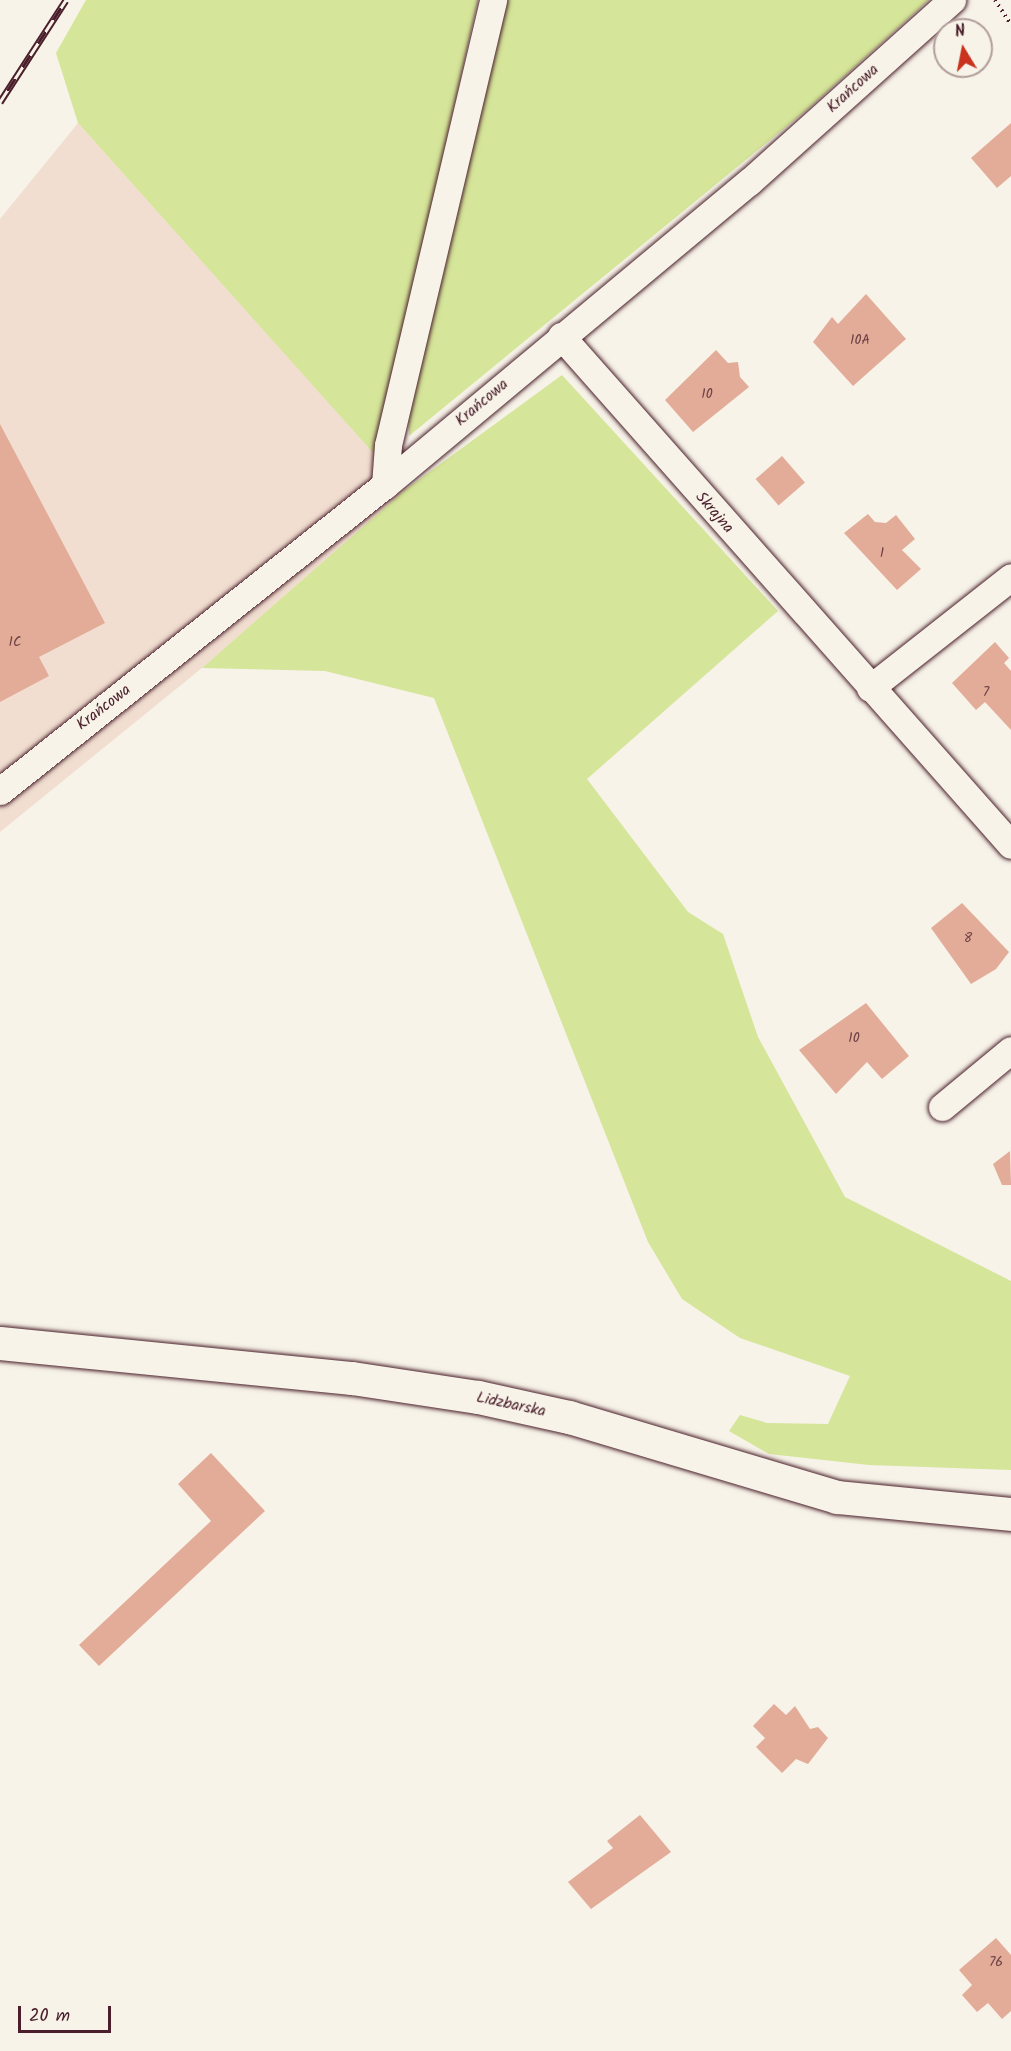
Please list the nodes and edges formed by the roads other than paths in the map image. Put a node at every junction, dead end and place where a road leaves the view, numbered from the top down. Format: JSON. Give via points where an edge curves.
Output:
{"nodes":[{"id":1,"x":493,"y":0,"type":"edge"},
{"id":2,"x":952,"y":0,"type":"edge"},
{"id":3,"x":561,"y":336,"type":"junction"},
{"id":4,"x":385,"y":485,"type":"junction"},
{"id":5,"x":1011,"y":577,"type":"edge"},
{"id":6,"x":870,"y":688,"type":"junction"},
{"id":7,"x":0,"y":791,"type":"edge"},
{"id":8,"x":1011,"y":845,"type":"edge"},
{"id":9,"x":1011,"y":1050,"type":"edge"},
{"id":10,"x":942,"y":1107,"type":"dead end"},
{"id":11,"x":0,"y":1343,"type":"edge"},
{"id":12,"x":1011,"y":1514,"type":"edge"}],
"edges":[{"from":1,"to":4,"type":"street","via":[[388,445]]},
{"from":2,"to":3,"type":"street","name":"Krańcowa","via":[[749,182]]},
{"from":3,"to":4,"type":"street","name":"Krańcowa"},
{"from":3,"to":6,"type":"street","name":"Skrajna"},
{"from":4,"to":7,"type":"street","name":"Krańcowa"},
{"from":5,"to":6,"type":"street"},
{"from":6,"to":8,"type":"street","name":"Skrajna"},
{"from":9,"to":10,"type":"street"},
{"from":11,"to":12,"type":"main road","name":"Lidzbarska","via":[[352,1378],[477,1397],[569,1417],[837,1497]]}]}
